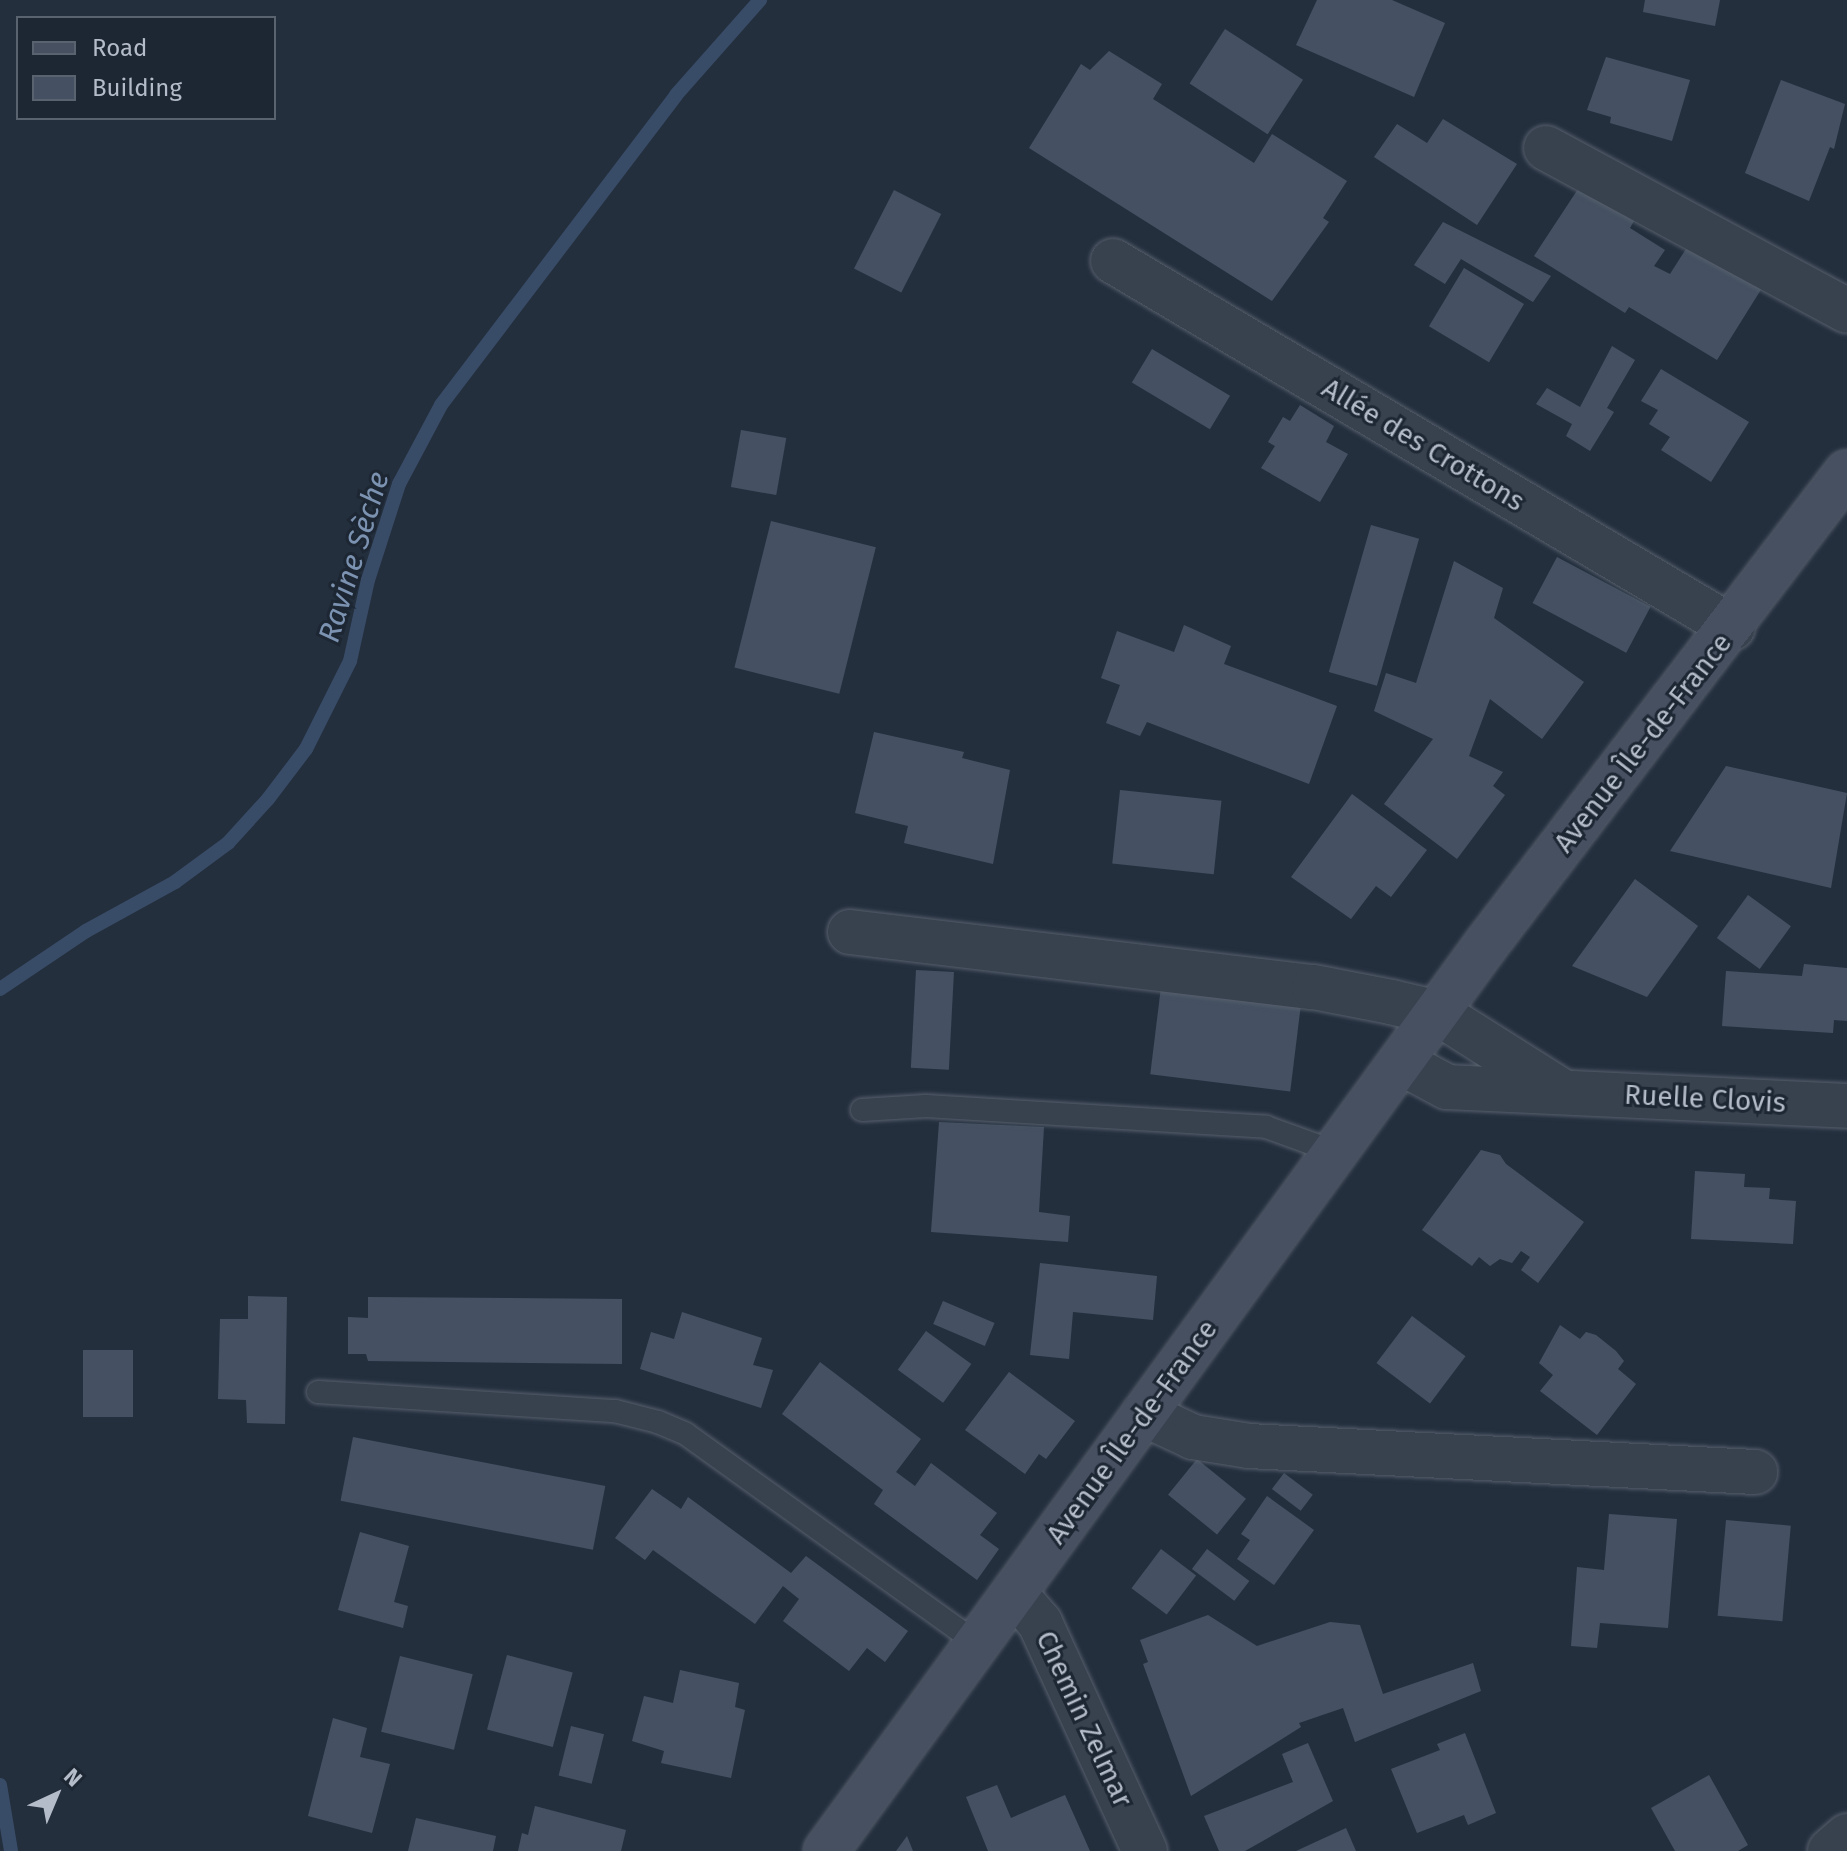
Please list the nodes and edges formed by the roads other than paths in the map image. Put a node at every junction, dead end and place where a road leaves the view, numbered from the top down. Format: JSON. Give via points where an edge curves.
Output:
{"nodes":[{"id":1,"x":1546,"y":148,"type":"dead end"},
{"id":2,"x":1113,"y":261,"type":"dead end"},
{"id":3,"x":1847,"y":311,"type":"edge"},
{"id":4,"x":1847,"y":472,"type":"edge"},
{"id":5,"x":1733,"y":628,"type":"junction"},
{"id":6,"x":850,"y":932,"type":"dead end"},
{"id":7,"x":1438,"y":1013,"type":"junction"},
{"id":8,"x":1402,"y":1063,"type":"junction"},
{"id":9,"x":1563,"y":1092,"type":"junction"},
{"id":10,"x":1847,"y":1106,"type":"edge"},
{"id":11,"x":862,"y":1110,"type":"dead end"},
{"id":12,"x":1338,"y":1153,"type":"junction"},
{"id":13,"x":318,"y":1392,"type":"dead end"},
{"id":14,"x":1144,"y":1414,"type":"junction"},
{"id":15,"x":1755,"y":1472,"type":"dead end"},
{"id":16,"x":1014,"y":1593,"type":"junction"},
{"id":17,"x":977,"y":1643,"type":"junction"},
{"id":18,"x":1847,"y":1836,"type":"edge"},
{"id":19,"x":826,"y":1851,"type":"edge"},
{"id":20,"x":1145,"y":1851,"type":"edge"},
{"id":21,"x":1830,"y":1851,"type":"edge"}],
"edges":[{"from":1,"to":3,"type":"street"},
{"from":2,"to":5,"type":"street","name":"Allée des Crottons"},
{"from":4,"to":5,"type":"street","name":"Avenue Île-de-France"},
{"from":5,"to":7,"type":"street","name":"Avenue Île-de-France"},
{"from":6,"to":7,"type":"street","via":[[1314,987]]},
{"from":7,"to":8,"type":"street","name":"Avenue Île-de-France"},
{"from":7,"to":9,"type":"street","name":"Ruelle Clovis"},
{"from":8,"to":9,"type":"street","name":"Ruelle Clovis","via":[[1447,1087]]},
{"from":8,"to":12,"type":"street","name":"Avenue Île-de-France"},
{"from":9,"to":10,"type":"street","name":"Ruelle Clovis"},
{"from":11,"to":12,"type":"lane","via":[[926,1106],[1266,1127]]},
{"from":12,"to":14,"type":"street","name":"Avenue Île-de-France"},
{"from":13,"to":17,"type":"lane","via":[[615,1411],[658,1422],[686,1434]]},
{"from":14,"to":15,"type":"street","via":[[1193,1437],[1249,1446]]},
{"from":14,"to":16,"type":"street","name":"Avenue Île-de-France"},
{"from":16,"to":17,"type":"street","name":"Avenue Île-de-France"},
{"from":16,"to":20,"type":"street","name":"Chemin Zelmar","via":[[1040,1623]]},
{"from":17,"to":19,"type":"street","name":"Avenue Île-de-France"},
{"from":18,"to":21,"type":"street"}]}
